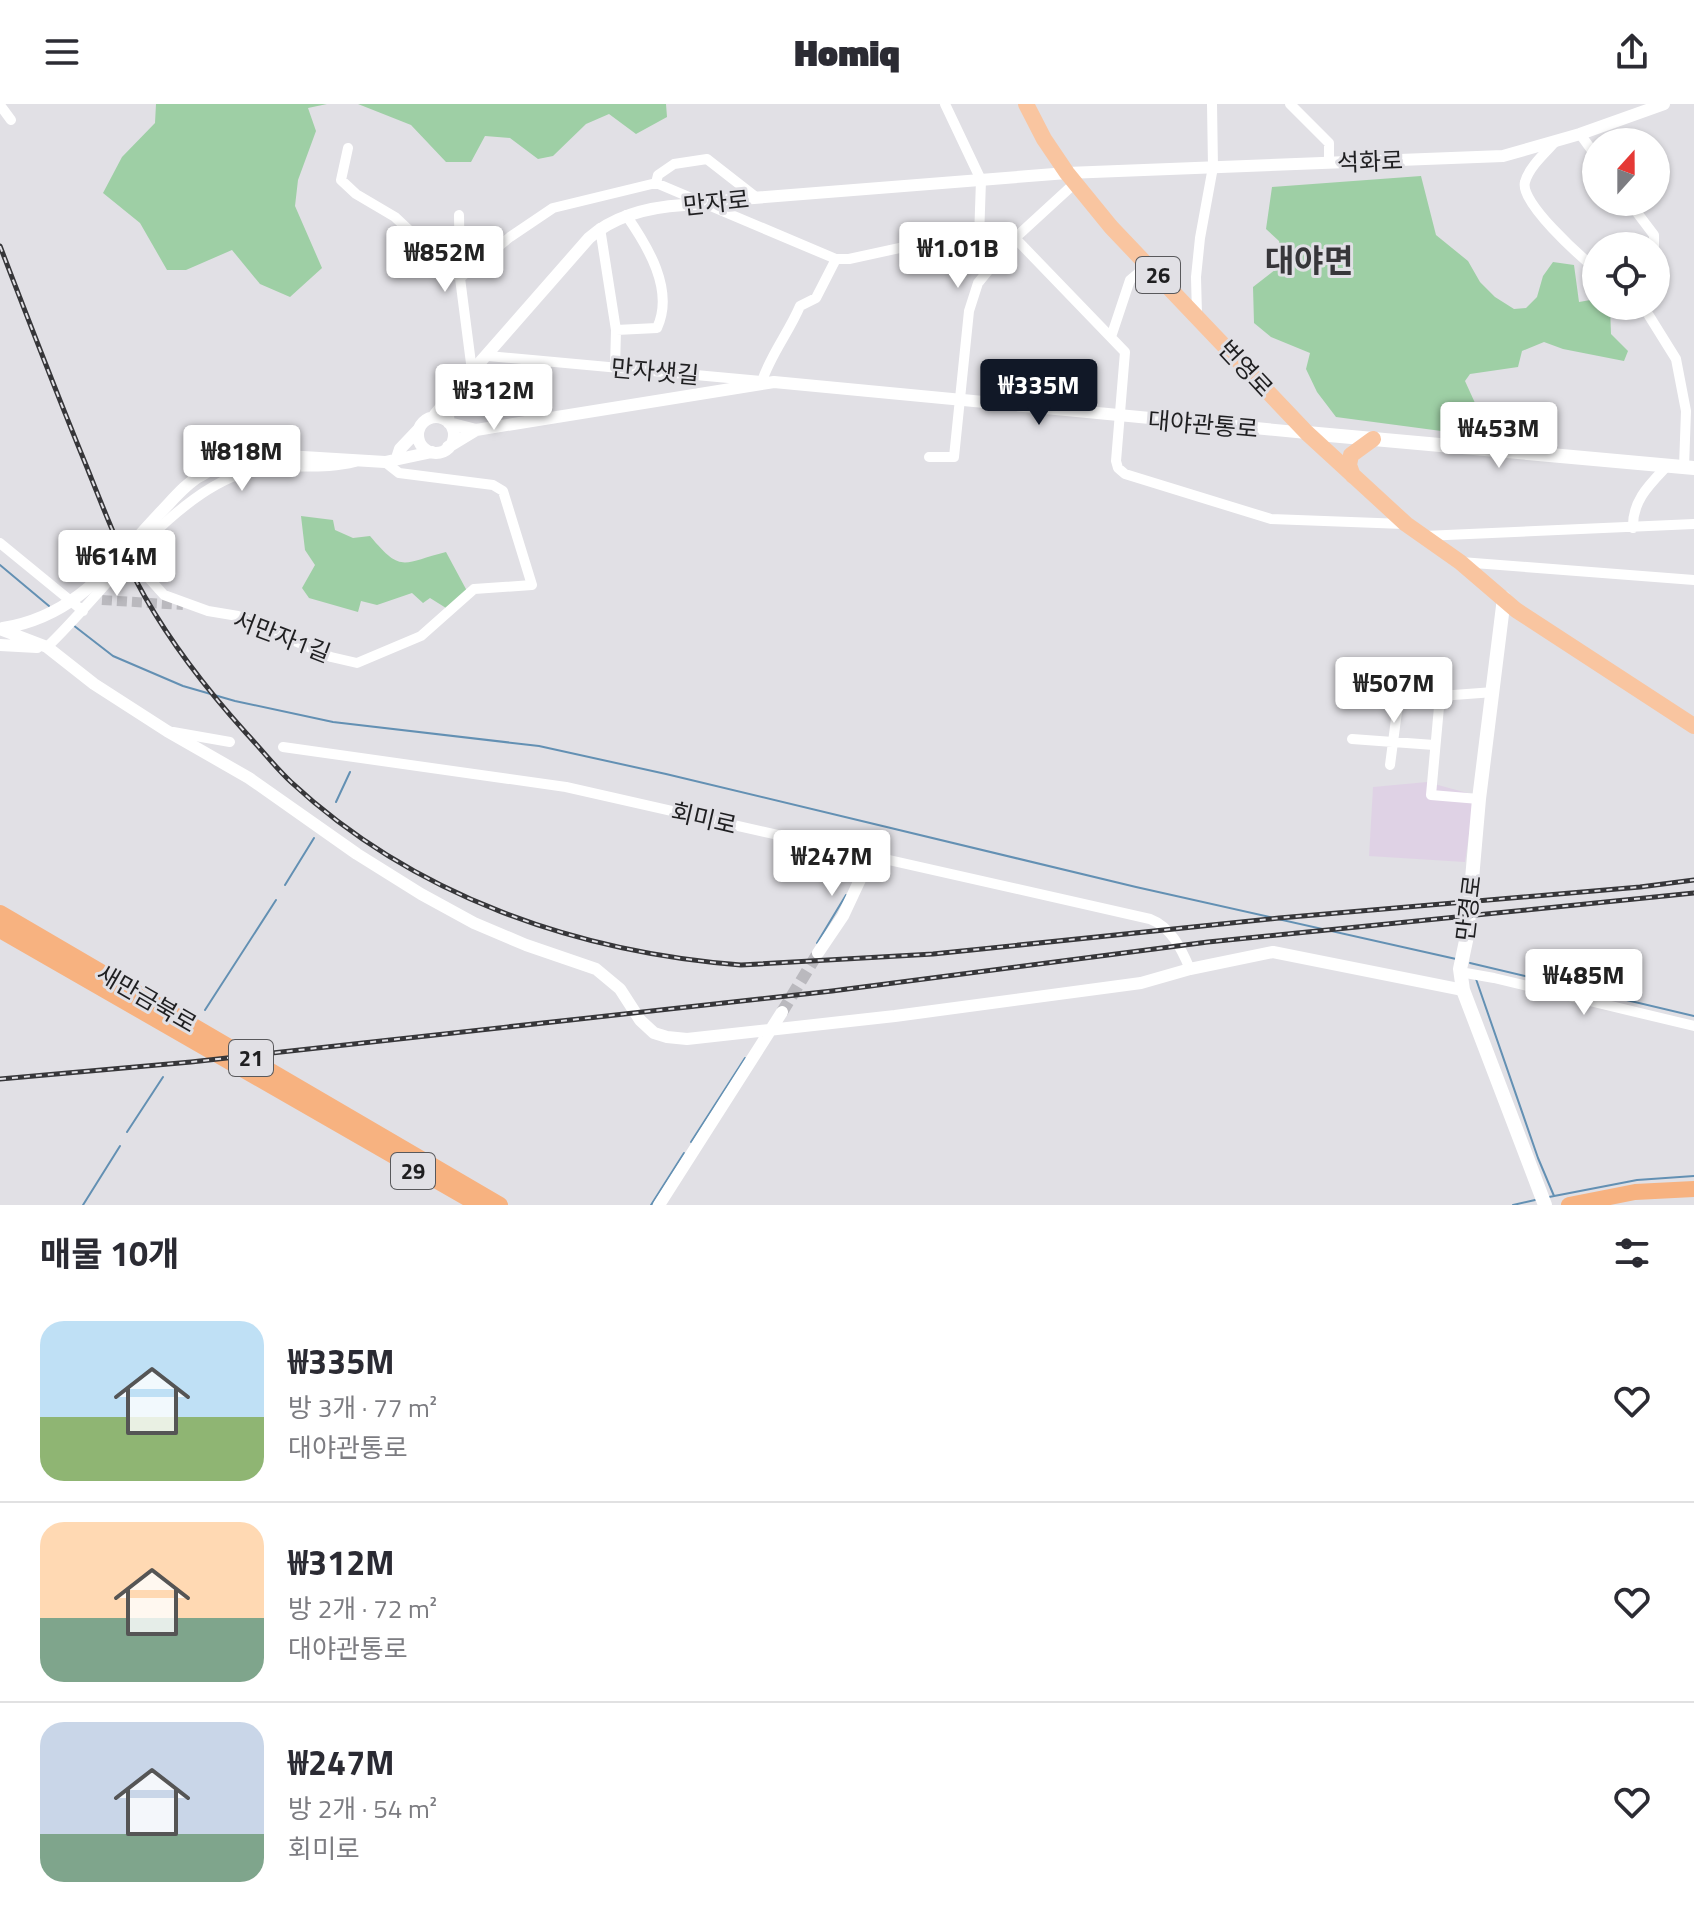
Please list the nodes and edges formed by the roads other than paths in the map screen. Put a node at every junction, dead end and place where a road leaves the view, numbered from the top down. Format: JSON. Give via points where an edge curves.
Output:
{"nodes":[{"id":1,"x":945,"y":104,"type":"edge"},
{"id":2,"x":1026,"y":104,"type":"edge"},
{"id":3,"x":1212,"y":104,"type":"edge"},
{"id":4,"x":1290,"y":104,"type":"edge"},
{"id":5,"x":1664,"y":104,"type":"edge"},
{"id":6,"x":0,"y":105,"type":"edge"},
{"id":7,"x":1634,"y":109,"type":"edge"},
{"id":8,"x":11,"y":120,"type":"dead end"},
{"id":9,"x":1580,"y":134,"type":"junction"},
{"id":10,"x":1582,"y":137,"type":"edge"},
{"id":11,"x":1555,"y":142,"type":"junction"},
{"id":12,"x":348,"y":148,"type":"dead end"},
{"id":13,"x":1329,"y":162,"type":"junction"},
{"id":14,"x":1213,"y":167,"type":"junction"},
{"id":15,"x":1071,"y":178,"type":"junction"},
{"id":16,"x":981,"y":180,"type":"junction"},
{"id":17,"x":656,"y":183,"type":"junction"},
{"id":18,"x":757,"y":198,"type":"junction"},
{"id":19,"x":714,"y":206,"type":"junction"},
{"id":20,"x":459,"y":215,"type":"dead end"},
{"id":21,"x":626,"y":215,"type":"junction"},
{"id":22,"x":1640,"y":216,"type":"edge"},
{"id":23,"x":600,"y":228,"type":"junction"},
{"id":24,"x":1652,"y":232,"type":"edge"},
{"id":25,"x":1015,"y":238,"type":"junction"},
{"id":26,"x":980,"y":244,"type":"junction"},
{"id":27,"x":1582,"y":258,"type":"edge"},
{"id":28,"x":836,"y":259,"type":"junction"},
{"id":29,"x":995,"y":261,"type":"junction"},
{"id":30,"x":1148,"y":265,"type":"junction"},
{"id":31,"x":460,"y":278,"type":"junction"},
{"id":32,"x":1197,"y":315,"type":"junction"},
{"id":33,"x":1652,"y":320,"type":"edge"},
{"id":34,"x":616,"y":330,"type":"junction"},
{"id":35,"x":1111,"y":337,"type":"junction"},
{"id":36,"x":488,"y":356,"type":"junction"},
{"id":37,"x":615,"y":368,"type":"junction"},
{"id":38,"x":472,"y":371,"type":"junction"},
{"id":39,"x":768,"y":382,"type":"junction"},
{"id":40,"x":446,"y":401,"type":"junction"},
{"id":41,"x":961,"y":401,"type":"junction"},
{"id":42,"x":1690,"y":410,"type":"edge"},
{"id":43,"x":433,"y":417,"type":"junction"},
{"id":44,"x":1119,"y":417,"type":"junction"},
{"id":45,"x":449,"y":423,"type":"junction"},
{"id":46,"x":419,"y":429,"type":"junction"},
{"id":47,"x":476,"y":430,"type":"junction"},
{"id":48,"x":1307,"y":433,"type":"junction"},
{"id":49,"x":1373,"y":439,"type":"junction"},
{"id":50,"x":448,"y":447,"type":"junction"},
{"id":51,"x":432,"y":452,"type":"junction"},
{"id":52,"x":929,"y":457,"type":"dead end"},
{"id":53,"x":391,"y":460,"type":"junction"},
{"id":54,"x":358,"y":461,"type":"junction"},
{"id":55,"x":1667,"y":466,"type":"junction"},
{"id":56,"x":1689,"y":468,"type":"edge"},
{"id":57,"x":1353,"y":476,"type":"junction"},
{"id":58,"x":1406,"y":524,"type":"junction"},
{"id":59,"x":1694,"y":524,"type":"edge"},
{"id":60,"x":1633,"y":528,"type":"junction"},
{"id":61,"x":1422,"y":536,"type":"junction"},
{"id":62,"x":0,"y":543,"type":"edge"},
{"id":63,"x":144,"y":545,"type":"junction"},
{"id":64,"x":1460,"y":562,"type":"junction"},
{"id":65,"x":1694,"y":580,"type":"edge"},
{"id":66,"x":1504,"y":598,"type":"junction"},
{"id":67,"x":183,"y":605,"type":"tunnel mouth"},
{"id":68,"x":201,"y":607,"type":"junction"},
{"id":69,"x":79,"y":615,"type":"junction"},
{"id":70,"x":0,"y":629,"type":"edge"},
{"id":71,"x":0,"y":645,"type":"edge"},
{"id":72,"x":47,"y":647,"type":"junction"},
{"id":73,"x":1494,"y":692,"type":"junction"},
{"id":74,"x":1398,"y":704,"type":"dead end"},
{"id":75,"x":1694,"y":718,"type":"edge"},
{"id":76,"x":1694,"y":726,"type":"edge"},
{"id":77,"x":167,"y":731,"type":"junction"},
{"id":78,"x":1352,"y":739,"type":"dead end"},
{"id":79,"x":230,"y":742,"type":"dead end"},
{"id":80,"x":1392,"y":742,"type":"junction"},
{"id":81,"x":1434,"y":745,"type":"junction"},
{"id":82,"x":283,"y":747,"type":"dead end"},
{"id":83,"x":1390,"y":765,"type":"dead end"},
{"id":84,"x":1479,"y":799,"type":"junction"},
{"id":85,"x":871,"y":856,"type":"junction"},
{"id":86,"x":0,"y":913,"type":"edge"},
{"id":87,"x":0,"y":930,"type":"edge"},
{"id":88,"x":818,"y":953,"type":"tunnel mouth"},
{"id":89,"x":1190,"y":969,"type":"junction"},
{"id":90,"x":1468,"y":973,"type":"junction"},
{"id":91,"x":1463,"y":990,"type":"junction"},
{"id":92,"x":782,"y":1012,"type":"tunnel mouth"},
{"id":93,"x":1694,"y":1026,"type":"edge"},
{"id":94,"x":770,"y":1030,"type":"junction"},
{"id":95,"x":364,"y":1131,"type":"junction"},
{"id":96,"x":1694,"y":1189,"type":"edge"},
{"id":97,"x":1543,"y":1199,"type":"edge"},
{"id":98,"x":1577,"y":1203,"type":"edge"},
{"id":99,"x":467,"y":1205,"type":"edge"},
{"id":100,"x":479,"y":1205,"type":"edge"},
{"id":101,"x":500,"y":1205,"type":"edge"},
{"id":102,"x":509,"y":1205,"type":"edge"},
{"id":103,"x":659,"y":1205,"type":"edge"}],
"edges":[{"from":1,"to":16,"type":"street"},
{"from":2,"to":15,"type":"main road","name":"번영로","number":"26"},
{"from":3,"to":14,"type":"street"},
{"from":4,"to":13,"type":"street","via":[[1329,143]]},
{"from":5,"to":7,"type":"street","name":"석화로"},
{"from":6,"to":8,"type":"street"},
{"from":7,"to":9,"type":"street","name":"석화로"},
{"from":9,"to":10,"type":"street"},
{"from":9,"to":11,"type":"street","name":"석화로"},
{"from":11,"to":13,"type":"street","name":"석화로","via":[[1503,156]]},
{"from":11,"to":27,"type":"street","via":[[1525,181],[1526,195]]},
{"from":12,"to":31,"type":"street","via":[[341,180],[395,217]]},
{"from":13,"to":14,"type":"street","name":"석화로"},
{"from":14,"to":15,"type":"street","name":"석화로"},
{"from":14,"to":32,"type":"street","via":[[1200,238]]},
{"from":15,"to":16,"type":"street","name":"만자로"},
{"from":15,"to":25,"type":"street"},
{"from":15,"to":30,"type":"main road","name":"번영로","number":"26"},
{"from":16,"to":18,"type":"street","name":"만자로"},
{"from":16,"to":26,"type":"street"},
{"from":17,"to":18,"type":"street","via":[[658,175],[674,164],[707,159]]},
{"from":17,"to":19,"type":"street"},
{"from":17,"to":31,"type":"street","via":[[553,208]]},
{"from":18,"to":19,"type":"street","name":"만자로"},
{"from":19,"to":21,"type":"street","name":"만자로","via":[[682,205]]},
{"from":19,"to":28,"type":"street"},
{"from":20,"to":31,"type":"street"},
{"from":21,"to":23,"type":"street","name":"만자로"},
{"from":21,"to":34,"type":"street","via":[[656,264],[661,319],[657,328]]},
{"from":22,"to":24,"type":"street"},
{"from":23,"to":34,"type":"street"},
{"from":23,"to":36,"type":"street","name":"만자로"},
{"from":25,"to":29,"type":"street"},
{"from":25,"to":35,"type":"street"},
{"from":26,"to":28,"type":"street","via":[[946,238]]},
{"from":26,"to":29,"type":"street"},
{"from":28,"to":39,"type":"street","via":[[816,298],[800,306],[767,364]]},
{"from":29,"to":41,"type":"street","via":[[978,283],[969,311]]},
{"from":30,"to":32,"type":"main road","name":"번영로","number":"26"},
{"from":30,"to":35,"type":"street","via":[[1130,280]]},
{"from":31,"to":38,"type":"street"},
{"from":32,"to":48,"type":"main road","name":"번영로","number":"26"},
{"from":33,"to":42,"type":"street","via":[[1676,359]]},
{"from":34,"to":37,"type":"street"},
{"from":35,"to":44,"type":"street","via":[[1125,352]]},
{"from":36,"to":37,"type":"street","name":"만자샛길"},
{"from":36,"to":38,"type":"street","name":"만자로"},
{"from":37,"to":39,"type":"street","name":"만자샛길"},
{"from":38,"to":40,"type":"street","name":"만자로"},
{"from":39,"to":41,"type":"street","name":"대야관통로"},
{"from":39,"to":47,"type":"street","name":"대야관통로"},
{"from":40,"to":43,"type":"street","name":"만자로"},
{"from":40,"to":45,"type":"street"},
{"from":41,"to":44,"type":"street","name":"대야관통로"},
{"from":41,"to":52,"type":"street","via":[[954,457]]},
{"from":42,"to":56,"type":"street"},
{"from":43,"to":45,"type":"street"},
{"from":43,"to":46,"type":"street"},
{"from":44,"to":48,"type":"street","name":"대야관통로"},
{"from":44,"to":58,"type":"street","via":[[1116,461],[1125,474],[1271,519]]},
{"from":45,"to":47,"type":"street"},
{"from":45,"to":50,"type":"street","via":[[453,437]]},
{"from":46,"to":51,"type":"street","via":[[422,446]]},
{"from":46,"to":53,"type":"street"},
{"from":47,"to":50,"type":"street"},
{"from":48,"to":49,"type":"main road","name":"대야관통로"},
{"from":48,"to":57,"type":"main road","name":"번영로","number":"26"},
{"from":49,"to":55,"type":"main road","name":"대야관통로"},
{"from":49,"to":57,"type":"main road","via":[[1351,455]]},
{"from":50,"to":51,"type":"street"},
{"from":51,"to":53,"type":"street"},
{"from":53,"to":54,"type":"street"},
{"from":53,"to":68,"type":"street","name":"서만자1길","via":[[399,473],[493,485],[503,491],[532,585],[474,589],[421,636],[357,663],[238,616]]},
{"from":54,"to":63,"type":"street","via":[[245,473],[202,493]]},
{"from":54,"to":70,"type":"street","via":[[253,456],[197,477],[99,580],[68,605]]},
{"from":55,"to":56,"type":"main road","name":"대야관통로"},
{"from":55,"to":60,"type":"street","via":[[1632,511]]},
{"from":57,"to":58,"type":"main road","name":"번영로","number":"26"},
{"from":58,"to":61,"type":"main road","name":"번영로","number":"26"},
{"from":59,"to":60,"type":"street"},
{"from":60,"to":61,"type":"street"},
{"from":61,"to":64,"type":"main road","name":"번영로","number":"26"},
{"from":62,"to":69,"type":"street"},
{"from":63,"to":68,"type":"street","name":"서만자1길","via":[[141,562],[157,589]]},
{"from":63,"to":69,"type":"street"},
{"from":64,"to":65,"type":"street"},
{"from":64,"to":66,"type":"main road","name":"번영로","number":"26"},
{"from":66,"to":73,"type":"main road","name":"만경로"},
{"from":66,"to":75,"type":"main road","name":"번영로","number":"26"},
{"from":66,"to":76,"type":"main road","name":"번영로","number":"26"},
{"from":67,"to":68,"type":"street","name":"서만자1길"},
{"from":69,"to":72,"type":"street"},
{"from":70,"to":72,"type":"street"},
{"from":71,"to":72,"type":"street"},
{"from":72,"to":77,"type":"street"},
{"from":73,"to":81,"type":"street","via":[[1440,696]]},
{"from":73,"to":84,"type":"main road","name":"만경로"},
{"from":74,"to":80,"type":"street"},
{"from":77,"to":79,"type":"street"},
{"from":77,"to":94,"type":"street","via":[[249,778],[421,894],[474,923],[596,969],[620,989],[654,1033],[687,1039]]},
{"from":78,"to":80,"type":"street"},
{"from":80,"to":81,"type":"street"},
{"from":80,"to":83,"type":"street"},
{"from":81,"to":84,"type":"street","via":[[1431,795]]},
{"from":82,"to":85,"type":"street","name":"회미로","via":[[566,787]]},
{"from":84,"to":90,"type":"main road","name":"만경로","via":[[1463,950]]},
{"from":85,"to":88,"type":"street","via":[[843,916]]},
{"from":85,"to":89,"type":"street","name":"회미로","via":[[1150,919],[1163,924]]},
{"from":86,"to":95,"type":"highway","name":"새만금북로","number":"21"},
{"from":87,"to":95,"type":"highway","name":"새만금북로","number":"21"},
{"from":89,"to":91,"type":"street","via":[[1273,952]]},
{"from":89,"to":94,"type":"street","via":[[1141,983]]},
{"from":90,"to":91,"type":"main road","name":"만경로"},
{"from":90,"to":93,"type":"street"},
{"from":91,"to":97,"type":"main road","name":"만경로"},
{"from":92,"to":94,"type":"street"},
{"from":94,"to":103,"type":"street"},
{"from":95,"to":99,"type":"highway","number":"29"},
{"from":95,"to":100,"type":"highway","name":"새만금북로","number":"21"},
{"from":95,"to":101,"type":"highway","name":"새만금북로","number":"21"},
{"from":95,"to":102,"type":"highway"},
{"from":96,"to":98,"type":"highway","via":[[1635,1192]]}]}
